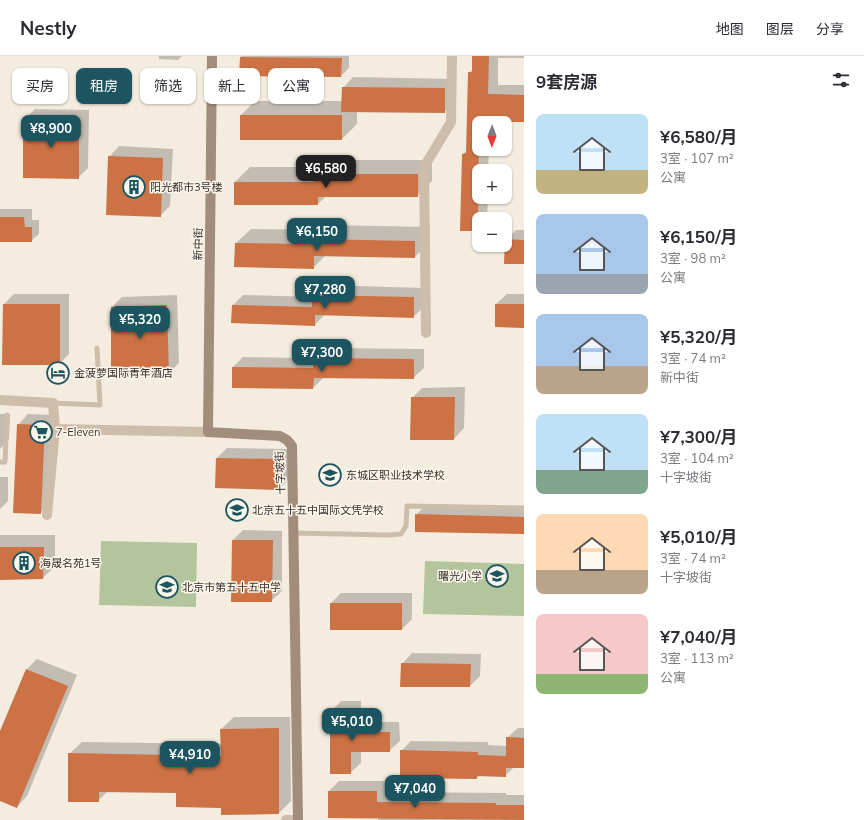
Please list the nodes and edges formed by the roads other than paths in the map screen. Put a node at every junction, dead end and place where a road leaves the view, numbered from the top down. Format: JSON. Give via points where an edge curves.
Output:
{"nodes":[{"id":1,"x":212,"y":56,"type":"edge"},
{"id":2,"x":452,"y":56,"type":"edge"},
{"id":3,"x":426,"y":333,"type":"dead end"},
{"id":4,"x":97,"y":348,"type":"dead end"},
{"id":5,"x":0,"y":400,"type":"edge"},
{"id":6,"x":53,"y":403,"type":"junction"},
{"id":7,"x":7,"y":415,"type":"dead end"},
{"id":8,"x":55,"y":429,"type":"junction"},
{"id":9,"x":208,"y":432,"type":"junction"},
{"id":10,"x":0,"y":462,"type":"edge"},
{"id":11,"x":524,"y":508,"type":"edge"},
{"id":12,"x":47,"y":515,"type":"dead end"},
{"id":13,"x":294,"y":533,"type":"junction"},
{"id":14,"x":286,"y":820,"type":"edge"},
{"id":15,"x":298,"y":820,"type":"edge"}],
"edges":[{"from":1,"to":9,"type":"street","name":"新中街"},
{"from":2,"to":3,"type":"street","via":[[451,122],[424,167]]},
{"from":4,"to":6,"type":"lane","via":[[100,405]]},
{"from":5,"to":6,"type":"street"},
{"from":6,"to":8,"type":"street"},
{"from":7,"to":10,"type":"lane","via":[[5,462]]},
{"from":8,"to":9,"type":"street","name":"十字坡街"},
{"from":8,"to":12,"type":"street"},
{"from":9,"to":13,"type":"street","name":"十字坡街","via":[[280,436],[287,440],[292,446]]},
{"from":11,"to":13,"type":"lane","via":[[407,506],[406,526],[401,534]]},
{"from":13,"to":15,"type":"street","name":"十字坡街"},
{"from":14,"to":15,"type":"street"}]}
